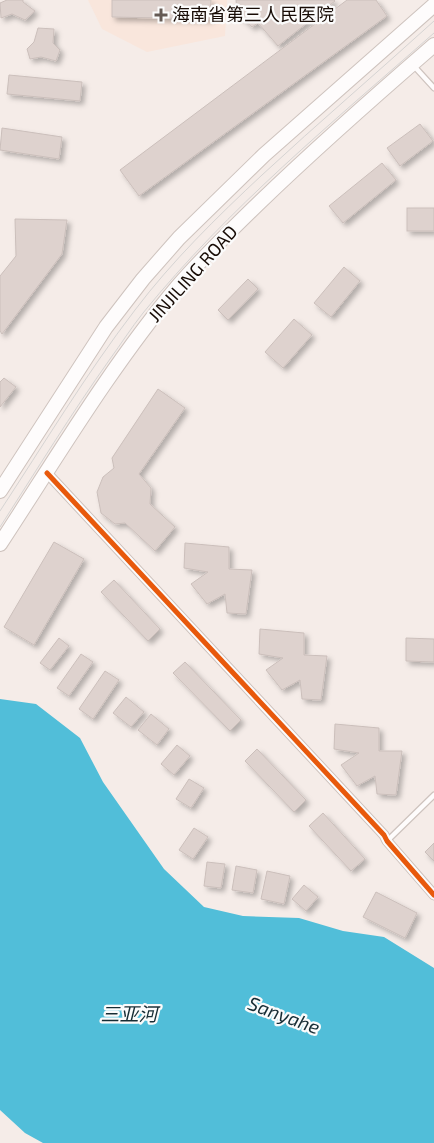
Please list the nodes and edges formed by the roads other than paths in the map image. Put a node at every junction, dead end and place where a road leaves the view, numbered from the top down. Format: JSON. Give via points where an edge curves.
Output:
{"nodes":[{"id":1,"x":434,"y":5,"type":"edge"},
{"id":2,"x":434,"y":45,"type":"edge"},
{"id":3,"x":412,"y":64,"type":"junction"},
{"id":4,"x":434,"y":88,"type":"edge"},
{"id":5,"x":47,"y":473,"type":"junction"},
{"id":6,"x":0,"y":491,"type":"edge"},
{"id":7,"x":0,"y":544,"type":"edge"},
{"id":8,"x":434,"y":795,"type":"edge"},
{"id":9,"x":387,"y":841,"type":"junction"},
{"id":10,"x":434,"y":895,"type":"edge"}],
"edges":[{"from":1,"to":6,"type":"main road","name":"JINJILING ROAD","via":[[264,155],[179,238],[106,327]]},
{"from":2,"to":3,"type":"main road","name":"JINJILING ROAD"},
{"from":3,"to":4,"type":"lane"},
{"from":3,"to":5,"type":"main road","name":"JINJILING ROAD","via":[[288,176],[180,284],[115,367]]},
{"from":5,"to":7,"type":"main road","name":"JINJILING ROAD"},
{"from":5,"to":9,"type":"street"},
{"from":8,"to":9,"type":"lane"},
{"from":9,"to":10,"type":"street"}]}
